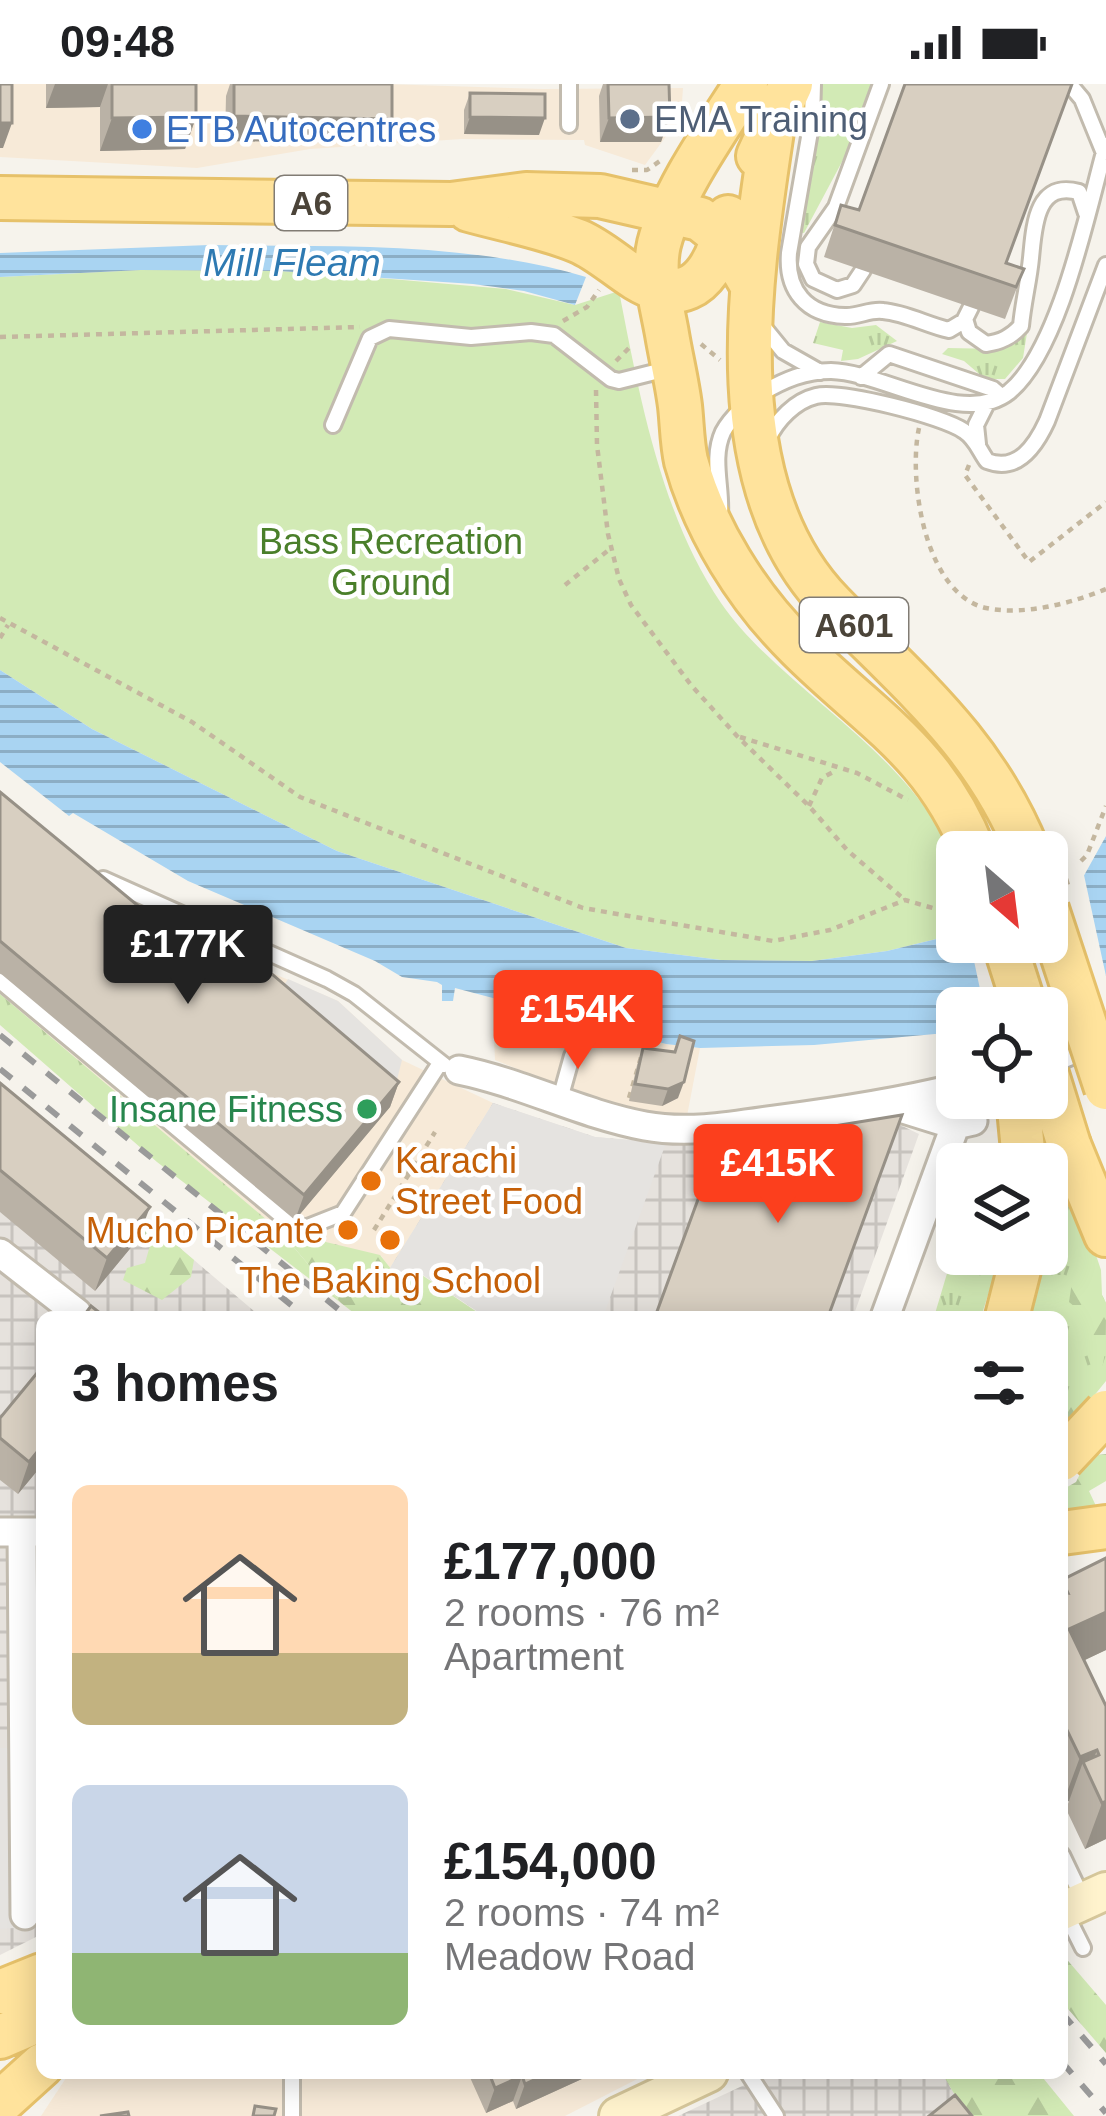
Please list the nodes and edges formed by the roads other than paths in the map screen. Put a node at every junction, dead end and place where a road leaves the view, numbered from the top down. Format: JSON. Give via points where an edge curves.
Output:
{"nodes":[{"id":1,"x":568,"y":84,"type":"edge"},
{"id":2,"x":746,"y":84,"type":"edge"},
{"id":3,"x":790,"y":84,"type":"edge"},
{"id":4,"x":813,"y":84,"type":"edge"},
{"id":5,"x":881,"y":84,"type":"edge"},
{"id":6,"x":1071,"y":86,"type":"edge"},
{"id":7,"x":569,"y":125,"type":"dead end"},
{"id":8,"x":772,"y":131,"type":"junction"},
{"id":9,"x":1105,"y":149,"type":"edge"},
{"id":10,"x":700,"y":155,"type":"junction"},
{"id":11,"x":0,"y":176,"type":"edge"},
{"id":12,"x":0,"y":198,"type":"edge"},
{"id":13,"x":626,"y":200,"type":"junction"},
{"id":14,"x":171,"y":202,"type":"junction"},
{"id":15,"x":451,"y":204,"type":"junction"},
{"id":16,"x":672,"y":211,"type":"junction"},
{"id":17,"x":1086,"y":216,"type":"junction"},
{"id":18,"x":0,"y":228,"type":"edge"},
{"id":19,"x":724,"y":238,"type":"junction"},
{"id":20,"x":1106,"y":265,"type":"edge"},
{"id":21,"x":863,"y":270,"type":"dead end"},
{"id":22,"x":629,"y":280,"type":"junction"},
{"id":23,"x":750,"y":296,"type":"junction"},
{"id":24,"x":655,"y":372,"type":"junction"},
{"id":25,"x":820,"y":372,"type":"junction"},
{"id":26,"x":861,"y":377,"type":"junction"},
{"id":27,"x":741,"y":383,"type":"junction"},
{"id":28,"x":994,"y":400,"type":"junction"},
{"id":29,"x":333,"y":425,"type":"dead end"},
{"id":30,"x":978,"y":444,"type":"junction"},
{"id":31,"x":760,"y":454,"type":"junction"},
{"id":32,"x":685,"y":457,"type":"junction"},
{"id":33,"x":718,"y":537,"type":"junction"},
{"id":34,"x":965,"y":831,"type":"edge"},
{"id":35,"x":1018,"y":831,"type":"edge"},
{"id":36,"x":96,"y":874,"type":"edge"},
{"id":37,"x":1065,"y":963,"type":"edge"},
{"id":38,"x":0,"y":981,"type":"edge"},
{"id":39,"x":1106,"y":1036,"type":"edge"},
{"id":40,"x":1068,"y":1051,"type":"edge"},
{"id":41,"x":572,"y":1056,"type":"dead end"},
{"id":42,"x":449,"y":1066,"type":"junction"},
{"id":43,"x":1106,"y":1088,"type":"edge"},
{"id":44,"x":936,"y":1093,"type":"edge"},
{"id":45,"x":560,"y":1099,"type":"junction"},
{"id":46,"x":891,"y":1105,"type":"junction"},
{"id":47,"x":958,"y":1119,"type":"edge"},
{"id":48,"x":973,"y":1119,"type":"edge"},
{"id":49,"x":1061,"y":1119,"type":"edge"},
{"id":50,"x":955,"y":1125,"type":"junction"},
{"id":51,"x":1106,"y":1235,"type":"edge"},
{"id":52,"x":0,"y":1253,"type":"edge"},
{"id":53,"x":1018,"y":1275,"type":"edge"},
{"id":54,"x":74,"y":1311,"type":"edge"},
{"id":55,"x":887,"y":1311,"type":"edge"},
{"id":56,"x":1009,"y":1311,"type":"edge"},
{"id":57,"x":1106,"y":1412,"type":"edge"},
{"id":58,"x":1106,"y":1439,"type":"edge"},
{"id":59,"x":1068,"y":1447,"type":"edge"},
{"id":60,"x":1068,"y":1453,"type":"edge"},
{"id":61,"x":1106,"y":1526,"type":"edge"},
{"id":62,"x":21,"y":1532,"type":"edge"},
{"id":63,"x":1068,"y":1532,"type":"edge"},
{"id":64,"x":1068,"y":1872,"type":"edge"},
{"id":65,"x":1079,"y":1903,"type":"edge"},
{"id":66,"x":25,"y":1915,"type":"dead end"},
{"id":67,"x":1083,"y":1948,"type":"dead end"},
{"id":68,"x":36,"y":1977,"type":"edge"},
{"id":69,"x":0,"y":1992,"type":"edge"},
{"id":70,"x":36,"y":2022,"type":"edge"},
{"id":71,"x":0,"y":2037,"type":"edge"},
{"id":72,"x":36,"y":2070,"type":"edge"},
{"id":73,"x":295,"y":2079,"type":"edge"},
{"id":74,"x":696,"y":2079,"type":"edge"},
{"id":75,"x":752,"y":2079,"type":"edge"},
{"id":76,"x":0,"y":2103,"type":"edge"},
{"id":77,"x":292,"y":2116,"type":"edge"},
{"id":78,"x":619,"y":2116,"type":"edge"},
{"id":79,"x":776,"y":2116,"type":"edge"}],
"edges":[{"from":1,"to":7,"type":"lane"},
{"from":2,"to":10,"type":"main road","number":"A601"},
{"from":3,"to":8,"type":"main road","number":"A601"},
{"from":4,"to":17,"type":"lane","via":[[788,272],[813,309],[839,316],[886,311],[949,330],[968,313],[969,332],[998,343],[1021,326],[1041,204],[1079,192]]},
{"from":5,"to":21,"type":"lane","via":[[841,195],[806,259],[814,279],[837,290]]},
{"from":6,"to":9,"type":"lane"},
{"from":8,"to":19,"type":"main road","via":[[731,203]]},
{"from":8,"to":23,"type":"main road","number":"A601"},
{"from":9,"to":17,"type":"lane"},
{"from":10,"to":13,"type":"main road"},
{"from":10,"to":16,"type":"main road","number":"A601"},
{"from":11,"to":14,"type":"main road"},
{"from":12,"to":14,"type":"main road","number":"A6"},
{"from":13,"to":15,"type":"main road","number":"A6","via":[[526,194]]},
{"from":13,"to":16,"type":"main road","number":"A6"},
{"from":14,"to":15,"type":"main road","number":"A6"},
{"from":14,"to":18,"type":"main road"},
{"from":15,"to":22,"type":"main road","number":"A6","via":[[574,239]]},
{"from":16,"to":19,"type":"main road","number":"A6"},
{"from":16,"to":22,"type":"main road","number":"A601","via":[[657,256]]},
{"from":17,"to":28,"type":"lane","via":[[1041,346],[1023,377]]},
{"from":19,"to":22,"type":"main road","via":[[703,279],[675,290]]},
{"from":19,"to":23,"type":"main road"},
{"from":20,"to":30,"type":"lane","via":[[1036,443],[1020,459],[996,465]]},
{"from":22,"to":24,"type":"main road"},
{"from":22,"to":32,"type":"main road","number":"A601","via":[[679,401]]},
{"from":23,"to":25,"type":"lane","via":[[782,351]]},
{"from":23,"to":27,"type":"main road","number":"A601","via":[[749,364]]},
{"from":24,"to":29,"type":"lane","via":[[619,381],[554,335],[389,329],[370,338]]},
{"from":24,"to":32,"type":"main road"},
{"from":25,"to":26,"type":"lane"},
{"from":25,"to":27,"type":"lane"},
{"from":26,"to":28,"type":"lane","via":[[963,405]]},
{"from":26,"to":28,"type":"lane","via":[[890,354],[993,389]]},
{"from":27,"to":31,"type":"main road","number":"A601"},
{"from":27,"to":33,"type":"lane","via":[[716,460]]},
{"from":28,"to":30,"type":"lane","via":[[976,425]]},
{"from":30,"to":31,"type":"lane","via":[[958,427],[824,394],[791,409]]},
{"from":31,"to":35,"type":"main road","number":"A601","via":[[796,557],[972,749]]},
{"from":32,"to":33,"type":"main road","number":"A601"},
{"from":33,"to":34,"type":"main road","number":"A601","via":[[768,615],[926,768]]},
{"from":36,"to":42,"type":"lane","via":[[327,979]]},
{"from":37,"to":43,"type":"main road","bridge":true},
{"from":38,"to":42,"type":"lane","via":[[305,1228],[343,1213]]},
{"from":39,"to":40,"type":"street"},
{"from":41,"to":45,"type":"lane"},
{"from":42,"to":45,"type":"street"},
{"from":44,"to":46,"type":"street"},
{"from":45,"to":46,"type":"street","via":[[664,1129]]},
{"from":46,"to":50,"type":"street"},
{"from":47,"to":50,"type":"street"},
{"from":48,"to":50,"type":"street"},
{"from":49,"to":51,"type":"main road","bridge":true},
{"from":50,"to":55,"type":"street"},
{"from":52,"to":54,"type":"street"},
{"from":53,"to":56,"type":"main road"},
{"from":57,"to":60,"type":"main road","bridge":true},
{"from":58,"to":59,"type":"main road"},
{"from":61,"to":63,"type":"main road"},
{"from":62,"to":66,"type":"street"},
{"from":64,"to":65,"type":"lane"},
{"from":65,"to":67,"type":"lane"},
{"from":68,"to":69,"type":"main road"},
{"from":70,"to":71,"type":"main road"},
{"from":72,"to":76,"type":"main road"},
{"from":73,"to":77,"type":"lane"},
{"from":74,"to":78,"type":"street"},
{"from":75,"to":79,"type":"lane"}]}
